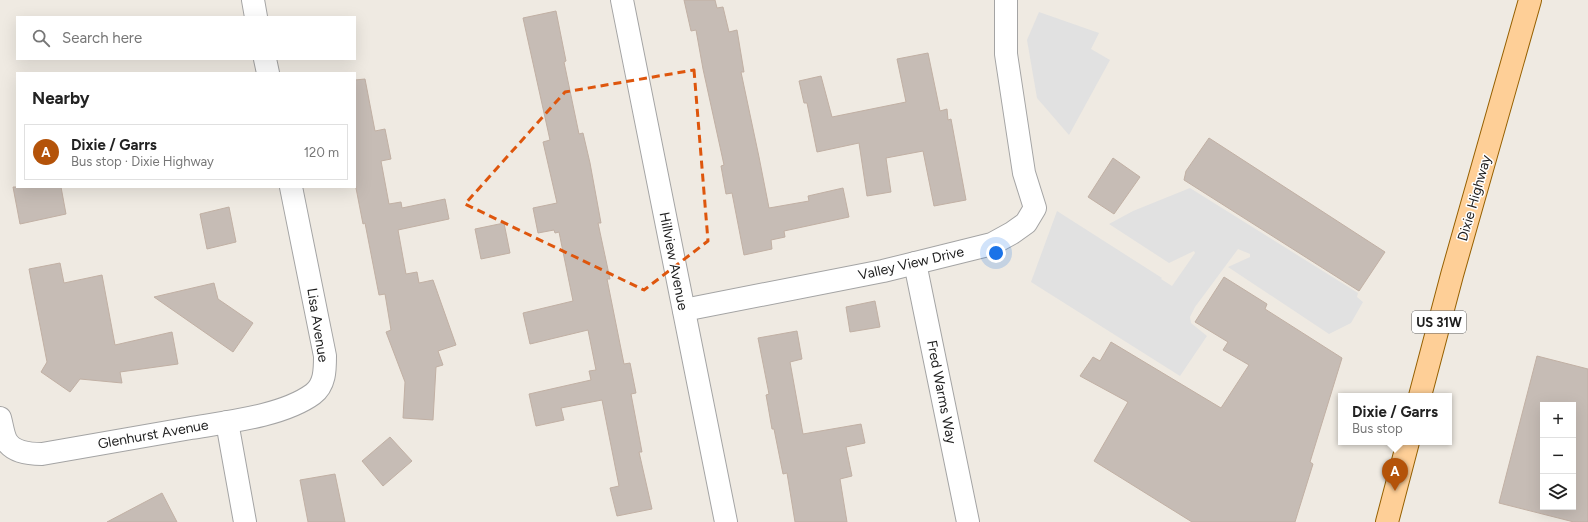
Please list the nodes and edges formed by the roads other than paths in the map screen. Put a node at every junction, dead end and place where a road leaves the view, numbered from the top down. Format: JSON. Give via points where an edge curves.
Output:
{"nodes":[{"id":1,"x":253,"y":0,"type":"edge"},
{"id":2,"x":622,"y":0,"type":"edge"},
{"id":3,"x":1006,"y":0,"type":"edge"},
{"id":4,"x":1530,"y":0,"type":"edge"},
{"id":5,"x":256,"y":16,"type":"edge"},
{"id":6,"x":265,"y":60,"type":"edge"},
{"id":7,"x":268,"y":72,"type":"edge"},
{"id":8,"x":291,"y":188,"type":"edge"},
{"id":9,"x":915,"y":263,"type":"junction"},
{"id":10,"x":684,"y":310,"type":"junction"},
{"id":11,"x":1421,"y":393,"type":"edge"},
{"id":12,"x":0,"y":418,"type":"edge"},
{"id":13,"x":227,"y":422,"type":"junction"},
{"id":14,"x":1407,"y":445,"type":"edge"},
{"id":15,"x":246,"y":522,"type":"edge"},
{"id":16,"x":726,"y":522,"type":"edge"},
{"id":17,"x":968,"y":522,"type":"edge"},
{"id":18,"x":1386,"y":522,"type":"edge"}],
"edges":[{"from":1,"to":5,"type":"street"},
{"from":2,"to":10,"type":"street","name":"Hillview Avenue"},
{"from":3,"to":9,"type":"street","name":"Valley View Drive","via":[[1008,62],[1024,173],[1035,208],[1026,223],[992,244]]},
{"from":4,"to":11,"type":"main road","name":"Dixie Highway","number":"US 31W"},
{"from":6,"to":7,"type":"street"},
{"from":8,"to":13,"type":"street","name":"Lisa Avenue","via":[[326,356],[322,383],[314,394],[297,404],[259,416]]},
{"from":9,"to":10,"type":"street","name":"Valley View Drive"},
{"from":9,"to":17,"type":"street","name":"Fred Warms Way"},
{"from":10,"to":16,"type":"street","name":"Hillview Avenue"},
{"from":12,"to":13,"type":"street","name":"Glenhurst Avenue","via":[[6,441],[28,454],[42,454]]},
{"from":13,"to":15,"type":"street","name":"Glenhurst Avenue"},
{"from":14,"to":18,"type":"main road"}]}
